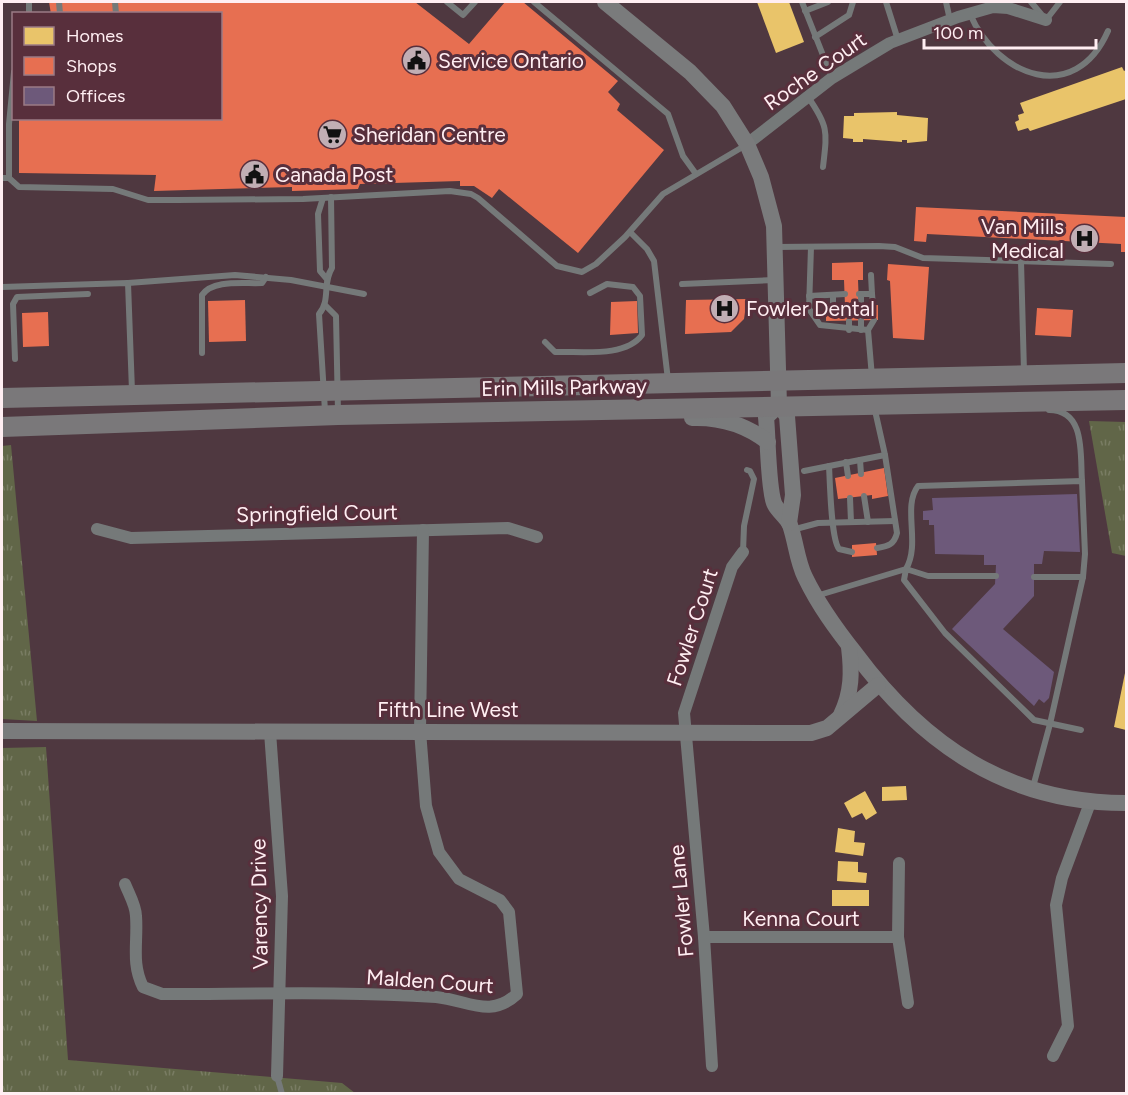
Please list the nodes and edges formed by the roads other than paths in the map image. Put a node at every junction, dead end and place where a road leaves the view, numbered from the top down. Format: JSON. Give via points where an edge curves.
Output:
{"nodes":[{"id":1,"x":447,"y":2,"type":"edge"},
{"id":2,"x":474,"y":2,"type":"edge"},
{"id":3,"x":534,"y":2,"type":"edge"},
{"id":4,"x":604,"y":2,"type":"edge"},
{"id":5,"x":802,"y":2,"type":"edge"},
{"id":6,"x":827,"y":2,"type":"edge"},
{"id":7,"x":853,"y":2,"type":"edge"},
{"id":8,"x":886,"y":2,"type":"edge"},
{"id":9,"x":946,"y":2,"type":"edge"},
{"id":10,"x":1031,"y":2,"type":"edge"},
{"id":11,"x":1060,"y":2,"type":"edge"},
{"id":12,"x":805,"y":11,"type":"junction"},
{"id":13,"x":970,"y":14,"type":"junction"},
{"id":14,"x":950,"y":20,"type":"junction"},
{"id":15,"x":1046,"y":20,"type":"junction"},
{"id":16,"x":1108,"y":31,"type":"dead end"},
{"id":17,"x":815,"y":37,"type":"junction"},
{"id":18,"x":898,"y":40,"type":"junction"},
{"id":19,"x":832,"y":78,"type":"junction"},
{"id":20,"x":12,"y":84,"type":"edge"},
{"id":21,"x":808,"y":97,"type":"junction"},
{"id":22,"x":5,"y":125,"type":"edge"},
{"id":23,"x":747,"y":144,"type":"junction"},
{"id":24,"x":823,"y":167,"type":"dead end"},
{"id":25,"x":696,"y":174,"type":"junction"},
{"id":26,"x":5,"y":178,"type":"edge"},
{"id":27,"x":331,"y":197,"type":"junction"},
{"id":28,"x":323,"y":198,"type":"junction"},
{"id":29,"x":630,"y":232,"type":"junction"},
{"id":30,"x":775,"y":247,"type":"junction"},
{"id":31,"x":811,"y":247,"type":"junction"},
{"id":32,"x":1021,"y":261,"type":"junction"},
{"id":33,"x":1110,"y":264,"type":"dead end"},
{"id":34,"x":871,"y":275,"type":"dead end"},
{"id":35,"x":266,"y":277,"type":"junction"},
{"id":36,"x":326,"y":278,"type":"junction"},
{"id":37,"x":776,"y":280,"type":"junction"},
{"id":38,"x":128,"y":283,"type":"junction"},
{"id":39,"x":682,"y":284,"type":"dead end"},
{"id":40,"x":326,"y":286,"type":"junction"},
{"id":41,"x":2,"y":287,"type":"edge"},
{"id":42,"x":590,"y":293,"type":"dead end"},
{"id":43,"x":88,"y":294,"type":"dead end"},
{"id":44,"x":364,"y":294,"type":"dead end"},
{"id":45,"x":844,"y":294,"type":"dead end"},
{"id":46,"x":872,"y":294,"type":"junction"},
{"id":47,"x":833,"y":295,"type":"junction"},
{"id":48,"x":809,"y":296,"type":"junction"},
{"id":49,"x":326,"y":306,"type":"junction"},
{"id":50,"x":833,"y":306,"type":"dead end"},
{"id":51,"x":861,"y":306,"type":"dead end"},
{"id":52,"x":873,"y":306,"type":"dead end"},
{"id":53,"x":809,"y":309,"type":"junction"},
{"id":54,"x":777,"y":310,"type":"junction"},
{"id":55,"x":861,"y":320,"type":"dead end"},
{"id":56,"x":874,"y":320,"type":"dead end"},
{"id":57,"x":849,"y":321,"type":"dead end"},
{"id":58,"x":849,"y":330,"type":"junction"},
{"id":59,"x":861,"y":330,"type":"junction"},
{"id":60,"x":868,"y":330,"type":"junction"},
{"id":61,"x":545,"y":342,"type":"dead end"},
{"id":62,"x":202,"y":353,"type":"dead end"},
{"id":63,"x":15,"y":359,"type":"dead end"},
{"id":64,"x":1126,"y":373,"type":"edge"},
{"id":65,"x":1024,"y":375,"type":"junction"},
{"id":66,"x":872,"y":378,"type":"junction"},
{"id":67,"x":778,"y":380,"type":"junction"},
{"id":68,"x":668,"y":383,"type":"junction"},
{"id":69,"x":330,"y":389,"type":"junction"},
{"id":70,"x":132,"y":395,"type":"junction"},
{"id":71,"x":2,"y":398,"type":"edge"},
{"id":72,"x":1126,"y":400,"type":"edge"},
{"id":73,"x":1008,"y":401,"type":"junction"},
{"id":74,"x":874,"y":403,"type":"junction"},
{"id":75,"x":779,"y":405,"type":"junction"},
{"id":76,"x":657,"y":410,"type":"junction"},
{"id":77,"x":331,"y":415,"type":"junction"},
{"id":78,"x":2,"y":427,"type":"edge"},
{"id":79,"x":768,"y":442,"type":"junction"},
{"id":80,"x":885,"y":455,"type":"junction"},
{"id":81,"x":860,"y":460,"type":"junction"},
{"id":82,"x":846,"y":462,"type":"junction"},
{"id":83,"x":829,"y":466,"type":"junction"},
{"id":84,"x":747,"y":470,"type":"dead end"},
{"id":85,"x":804,"y":471,"type":"dead end"},
{"id":86,"x":861,"y":474,"type":"dead end"},
{"id":87,"x":848,"y":476,"type":"dead end"},
{"id":88,"x":1082,"y":481,"type":"junction"},
{"id":89,"x":864,"y":496,"type":"dead end"},
{"id":90,"x":850,"y":498,"type":"dead end"},
{"id":91,"x":895,"y":521,"type":"junction"},
{"id":92,"x":851,"y":522,"type":"junction"},
{"id":93,"x":868,"y":522,"type":"junction"},
{"id":94,"x":834,"y":523,"type":"junction"},
{"id":95,"x":790,"y":527,"type":"junction"},
{"id":96,"x":97,"y":529,"type":"dead end"},
{"id":97,"x":423,"y":530,"type":"junction"},
{"id":98,"x":537,"y":537,"type":"dead end"},
{"id":99,"x":877,"y":548,"type":"dead end"},
{"id":100,"x":743,"y":552,"type":"joint"},
{"id":101,"x":852,"y":552,"type":"dead end"},
{"id":102,"x":906,"y":569,"type":"junction"},
{"id":103,"x":996,"y":576,"type":"dead end"},
{"id":104,"x":1034,"y":577,"type":"dead end"},
{"id":105,"x":1083,"y":577,"type":"junction"},
{"id":106,"x":815,"y":596,"type":"junction"},
{"id":107,"x":849,"y":646,"type":"junction"},
{"id":108,"x":878,"y":684,"type":"junction"},
{"id":109,"x":839,"y":718,"type":"junction"},
{"id":110,"x":1050,"y":724,"type":"junction"},
{"id":111,"x":1081,"y":730,"type":"dead end"},
{"id":112,"x":2,"y":731,"type":"edge"},
{"id":113,"x":420,"y":731,"type":"junction"},
{"id":114,"x":270,"y":732,"type":"junction"},
{"id":115,"x":684,"y":732,"type":"junction"},
{"id":116,"x":1032,"y":790,"type":"junction"},
{"id":117,"x":1090,"y":802,"type":"junction"},
{"id":118,"x":1126,"y":802,"type":"edge"},
{"id":119,"x":899,"y":863,"type":"dead end"},
{"id":120,"x":125,"y":885,"type":"dead end"},
{"id":121,"x":704,"y":937,"type":"junction"},
{"id":122,"x":898,"y":937,"type":"junction"},
{"id":123,"x":279,"y":994,"type":"junction"},
{"id":124,"x":908,"y":1003,"type":"dead end"},
{"id":125,"x":1053,"y":1056,"type":"dead end"},
{"id":126,"x":712,"y":1066,"type":"dead end"},
{"id":127,"x":277,"y":1076,"type":"joint"},
{"id":128,"x":282,"y":1094,"type":"edge"}],
"edges":[{"from":1,"to":2,"type":"lane","via":[[463,15]]},
{"from":3,"to":25,"type":"lane","via":[[668,114],[683,156]]},
{"from":4,"to":23,"type":"street","via":[[690,72],[723,106]]},
{"from":5,"to":12,"type":"lane"},
{"from":6,"to":12,"type":"lane"},
{"from":7,"to":17,"type":"lane","via":[[849,15]]},
{"from":8,"to":18,"type":"lane"},
{"from":9,"to":14,"type":"lane"},
{"from":10,"to":15,"type":"lane"},
{"from":11,"to":15,"type":"lane"},
{"from":12,"to":17,"type":"lane"},
{"from":13,"to":14,"type":"street","name":"Roche Court"},
{"from":13,"to":15,"type":"street","name":"Roche Court","via":[[993,7],[1008,8]]},
{"from":13,"to":16,"type":"lane","via":[[992,51],[1036,75],[1056,75],[1075,69],[1092,56]]},
{"from":14,"to":18,"type":"street","name":"Roche Court"},
{"from":17,"to":19,"type":"lane"},
{"from":18,"to":19,"type":"street","name":"Roche Court"},
{"from":19,"to":21,"type":"street","name":"Roche Court"},
{"from":20,"to":22,"type":"lane"},
{"from":21,"to":23,"type":"street","name":"Roche Court"},
{"from":21,"to":24,"type":"lane","via":[[827,132]]},
{"from":22,"to":26,"type":"lane"},
{"from":23,"to":25,"type":"lane"},
{"from":23,"to":30,"type":"street","via":[[761,177],[774,226]]},
{"from":25,"to":29,"type":"lane","via":[[663,194]]},
{"from":26,"to":28,"type":"lane","via":[[19,187],[113,189],[148,200]]},
{"from":27,"to":28,"type":"lane"},
{"from":27,"to":29,"type":"lane","via":[[450,191],[471,194],[557,266],[582,272]]},
{"from":27,"to":36,"type":"lane","via":[[332,268]]},
{"from":28,"to":36,"type":"lane","via":[[318,214],[320,271]]},
{"from":29,"to":68,"type":"lane","via":[[654,261]]},
{"from":30,"to":31,"type":"lane"},
{"from":30,"to":37,"type":"street"},
{"from":31,"to":32,"type":"lane","via":[[895,247],[922,258]]},
{"from":31,"to":48,"type":"lane"},
{"from":32,"to":33,"type":"lane"},
{"from":32,"to":65,"type":"lane"},
{"from":34,"to":46,"type":"lane"},
{"from":35,"to":38,"type":"lane","via":[[207,276]]},
{"from":35,"to":40,"type":"lane"},
{"from":35,"to":62,"type":"lane","via":[[262,283],[212,285],[205,290]]},
{"from":36,"to":40,"type":"lane"},
{"from":37,"to":39,"type":"lane"},
{"from":37,"to":54,"type":"street"},
{"from":38,"to":41,"type":"lane"},
{"from":38,"to":70,"type":"lane"},
{"from":40,"to":44,"type":"lane"},
{"from":40,"to":49,"type":"lane"},
{"from":42,"to":61,"type":"lane","via":[[607,284],[633,287],[640,296],[642,335],[637,342],[620,349],[555,352]]},
{"from":43,"to":63,"type":"lane","via":[[17,297],[13,303]]},
{"from":45,"to":47,"type":"lane"},
{"from":46,"to":51,"type":"lane","via":[[860,294]]},
{"from":46,"to":52,"type":"lane"},
{"from":47,"to":48,"type":"lane"},
{"from":47,"to":50,"type":"lane"},
{"from":48,"to":53,"type":"lane"},
{"from":49,"to":69,"type":"lane","via":[[319,314]]},
{"from":49,"to":69,"type":"lane","via":[[336,316]]},
{"from":53,"to":54,"type":"lane"},
{"from":53,"to":58,"type":"lane","via":[[820,325]]},
{"from":54,"to":67,"type":"street"},
{"from":55,"to":59,"type":"lane"},
{"from":56,"to":60,"type":"lane"},
{"from":57,"to":58,"type":"lane"},
{"from":58,"to":59,"type":"lane"},
{"from":59,"to":60,"type":"lane"},
{"from":60,"to":66,"type":"lane"},
{"from":64,"to":65,"type":"main road","name":"Erin Mills Parkway"},
{"from":65,"to":66,"type":"main road","name":"Erin Mills Parkway"},
{"from":66,"to":67,"type":"main road","name":"Erin Mills Parkway"},
{"from":67,"to":68,"type":"main road","name":"Erin Mills Parkway"},
{"from":67,"to":75,"type":"street"},
{"from":68,"to":69,"type":"main road","name":"Erin Mills Parkway"},
{"from":69,"to":70,"type":"main road","name":"Erin Mills Parkway"},
{"from":69,"to":77,"type":"lane"},
{"from":69,"to":77,"type":"lane"},
{"from":70,"to":71,"type":"main road","name":"Erin Mills Parkway"},
{"from":72,"to":73,"type":"main road","name":"Erin Mills Parkway"},
{"from":73,"to":74,"type":"main road","name":"Erin Mills Parkway"},
{"from":73,"to":88,"type":"lane","via":[[1063,413],[1072,420],[1078,435]]},
{"from":74,"to":75,"type":"main road","name":"Erin Mills Parkway"},
{"from":74,"to":80,"type":"lane"},
{"from":75,"to":76,"type":"main road","name":"Erin Mills Parkway"},
{"from":75,"to":79,"type":"street","via":[[766,417]]},
{"from":75,"to":95,"type":"street","via":[[788,423],[793,495]]},
{"from":76,"to":77,"type":"main road","name":"Erin Mills Parkway"},
{"from":76,"to":79,"type":"street","via":[[672,418],[726,420]]},
{"from":77,"to":78,"type":"main road","name":"Erin Mills Parkway"},
{"from":79,"to":95,"type":"street","via":[[774,503]]},
{"from":80,"to":81,"type":"lane"},
{"from":80,"to":91,"type":"lane"},
{"from":81,"to":82,"type":"lane"},
{"from":81,"to":86,"type":"lane"},
{"from":82,"to":83,"type":"lane"},
{"from":82,"to":87,"type":"lane"},
{"from":83,"to":85,"type":"lane"},
{"from":83,"to":94,"type":"lane"},
{"from":84,"to":100,"type":"lane","name":"Fowler Court","via":[[754,478]]},
{"from":88,"to":102,"type":"lane","via":[[918,486],[912,500],[913,551]]},
{"from":88,"to":105,"type":"lane"},
{"from":89,"to":93,"type":"lane"},
{"from":90,"to":92,"type":"lane"},
{"from":91,"to":93,"type":"lane"},
{"from":91,"to":99,"type":"lane","via":[[895,541]]},
{"from":92,"to":93,"type":"lane"},
{"from":92,"to":94,"type":"lane"},
{"from":94,"to":95,"type":"lane"},
{"from":94,"to":101,"type":"lane","via":[[835,544]]},
{"from":95,"to":106,"type":"street","via":[[804,575]]},
{"from":96,"to":97,"type":"street","name":"Springfield Court","via":[[130,538]]},
{"from":97,"to":98,"type":"street","name":"Springfield Court","via":[[508,528]]},
{"from":97,"to":113,"type":"street"},
{"from":100,"to":115,"type":"street","name":"Fowler Court","via":[[732,567],[687,702]]},
{"from":102,"to":103,"type":"lane","via":[[928,576]]},
{"from":102,"to":106,"type":"lane"},
{"from":102,"to":110,"type":"lane","via":[[906,586],[945,633],[1034,720]]},
{"from":104,"to":105,"type":"lane"},
{"from":105,"to":110,"type":"lane"},
{"from":106,"to":107,"type":"street"},
{"from":107,"to":108,"type":"street"},
{"from":107,"to":109,"type":"street","via":[[850,688]]},
{"from":108,"to":109,"type":"street","name":"Fifth Line West"},
{"from":108,"to":116,"type":"street","via":[[955,754]]},
{"from":109,"to":115,"type":"street","name":"Fifth Line West","via":[[827,728],[811,733]]},
{"from":110,"to":111,"type":"lane"},
{"from":110,"to":116,"type":"lane"},
{"from":112,"to":114,"type":"street","name":"Fifth Line West"},
{"from":113,"to":114,"type":"street","name":"Fifth Line West"},
{"from":113,"to":115,"type":"street","name":"Fifth Line West"},
{"from":113,"to":123,"type":"street","name":"Malden Court","via":[[431,831],[439,852],[459,879],[500,900],[509,912],[517,994],[506,1004],[492,1008],[435,997]]},
{"from":114,"to":123,"type":"street","name":"Varency Drive","via":[[282,896]]},
{"from":115,"to":121,"type":"street","name":"Fowler Lane"},
{"from":116,"to":117,"type":"street"},
{"from":117,"to":118,"type":"street"},
{"from":117,"to":125,"type":"street","via":[[1056,905],[1068,1026]]},
{"from":119,"to":122,"type":"street"},
{"from":120,"to":123,"type":"street","name":"Malden Court","via":[[136,914],[135,963],[144,987],[162,994]]},
{"from":121,"to":122,"type":"street","name":"Kenna Court"},
{"from":121,"to":126,"type":"street","name":"Fowler Lane"},
{"from":122,"to":124,"type":"street"},
{"from":123,"to":127,"type":"street","name":"Varency Drive"},
{"from":127,"to":128,"type":"lane"}]}
